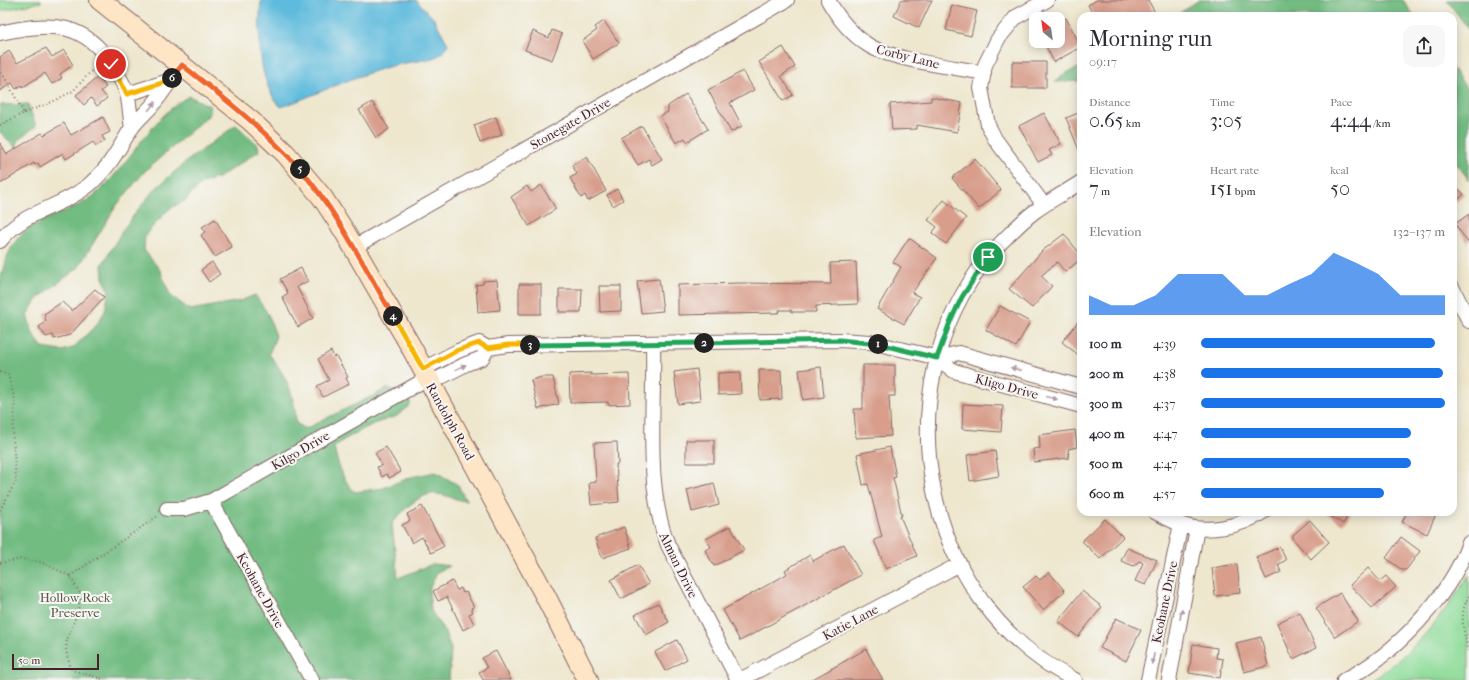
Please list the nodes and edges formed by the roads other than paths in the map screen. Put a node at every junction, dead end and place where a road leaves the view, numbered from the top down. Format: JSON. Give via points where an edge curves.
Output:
{"nodes":[{"id":1,"x":100,"y":0,"type":"edge"},
{"id":2,"x":787,"y":0,"type":"edge"},
{"id":3,"x":828,"y":0,"type":"edge"},
{"id":4,"x":1047,"y":0,"type":"edge"},
{"id":5,"x":0,"y":33,"type":"edge"},
{"id":6,"x":182,"y":65,"type":"junction"},
{"id":7,"x":984,"y":73,"type":"junction"},
{"id":8,"x":169,"y":81,"type":"junction"},
{"id":9,"x":127,"y":94,"type":"junction"},
{"id":10,"x":132,"y":128,"type":"junction"},
{"id":11,"x":1077,"y":184,"type":"edge"},
{"id":12,"x":1044,"y":205,"type":"junction"},
{"id":13,"x":0,"y":241,"type":"edge"},
{"id":14,"x":354,"y":247,"type":"junction"},
{"id":15,"x":1457,"y":300,"type":"edge"},
{"id":16,"x":1469,"y":321,"type":"edge"},
{"id":17,"x":653,"y":344,"type":"junction"},
{"id":18,"x":937,"y":358,"type":"junction"},
{"id":19,"x":427,"y":376,"type":"junction"},
{"id":20,"x":1077,"y":386,"type":"edge"},
{"id":21,"x":1077,"y":405,"type":"edge"},
{"id":22,"x":211,"y":501,"type":"junction"},
{"id":23,"x":167,"y":510,"type":"road end"},
{"id":24,"x":1164,"y":516,"type":"edge"},
{"id":25,"x":1257,"y":516,"type":"edge"},
{"id":26,"x":1181,"y":524,"type":"junction"},
{"id":27,"x":1197,"y":528,"type":"junction"},
{"id":28,"x":1469,"y":543,"type":"edge"},
{"id":29,"x":960,"y":564,"type":"junction"},
{"id":30,"x":1359,"y":676,"type":"edge"},
{"id":31,"x":312,"y":680,"type":"edge"},
{"id":32,"x":588,"y":680,"type":"edge"},
{"id":33,"x":739,"y":680,"type":"edge"},
{"id":34,"x":1075,"y":680,"type":"edge"},
{"id":35,"x":1148,"y":680,"type":"edge"},
{"id":36,"x":1168,"y":680,"type":"edge"},
{"id":37,"x":1344,"y":680,"type":"edge"}],
"edges":[{"from":1,"to":6,"type":"street","name":"Randolph Road"},
{"from":2,"to":14,"type":"street","name":"Stonegate Drive"},
{"from":3,"to":7,"type":"street","name":"Corby Lane","via":[[836,15],[850,31],[870,46],[898,56]]},
{"from":4,"to":7,"type":"street","via":[[1016,17],[998,39],[985,65]]},
{"from":5,"to":9,"type":"street","via":[[36,26],[52,26],[89,38],[107,58]]},
{"from":6,"to":8,"type":"street"},
{"from":6,"to":14,"type":"street","name":"Randolph Road","via":[[239,111],[286,154],[322,197]]},
{"from":7,"to":12,"type":"street","via":[[982,88],[988,125],[995,139]]},
{"from":8,"to":9,"type":"street"},
{"from":10,"to":8,"type":"street","one_way":true,"via":[[167,88]]},
{"from":9,"to":10,"type":"street"},
{"from":10,"to":13,"type":"street","via":[[115,158],[88,185],[71,198],[26,217]]},
{"from":11,"to":12,"type":"street"},
{"from":12,"to":18,"type":"street","via":[[1033,212],[988,257],[962,297]]},
{"from":14,"to":19,"type":"street","name":"Randolph Road"},
{"from":15,"to":16,"type":"street"},
{"from":17,"to":18,"type":"street","name":"Kligo Drive","via":[[840,340],[870,342]]},
{"from":17,"to":19,"type":"street","name":"Kligo Drive","via":[[508,345],[488,348],[479,343],[471,345]]},
{"from":17,"to":33,"type":"street","name":"Alman Drive","via":[[654,483],[660,522],[668,545]]},
{"from":20,"to":18,"type":"street","name":"Kligo Drive","one_way":true,"via":[[959,353]]},
{"from":18,"to":21,"type":"street","name":"Kligo Drive","one_way":true,"via":[[954,371]]},
{"from":18,"to":29,"type":"street","via":[[930,390],[927,452],[932,489],[944,527]]},
{"from":19,"to":22,"type":"street","name":"Kilgo Drive"},
{"from":19,"to":32,"type":"street","name":"Randolph Road"},
{"from":22,"to":23,"type":"street","name":"Kilgo Drive","via":[[184,509]]},
{"from":22,"to":31,"type":"street","name":"Keohane Drive"},
{"from":24,"to":26,"type":"street"},
{"from":25,"to":27,"type":"street","via":[[1228,527]]},
{"from":26,"to":27,"type":"street"},
{"from":26,"to":35,"type":"street","name":"Keohane Drive","one_way":true},
{"from":36,"to":27,"type":"street","name":"Keohane Drive","one_way":true},
{"from":28,"to":30,"type":"street","via":[[1450,580],[1426,613]]},
{"from":29,"to":33,"type":"street","name":"Katie Lane"},
{"from":29,"to":34,"type":"street","via":[[971,584],[1000,623],[1033,653]]},
{"from":30,"to":37,"type":"street"}]}
